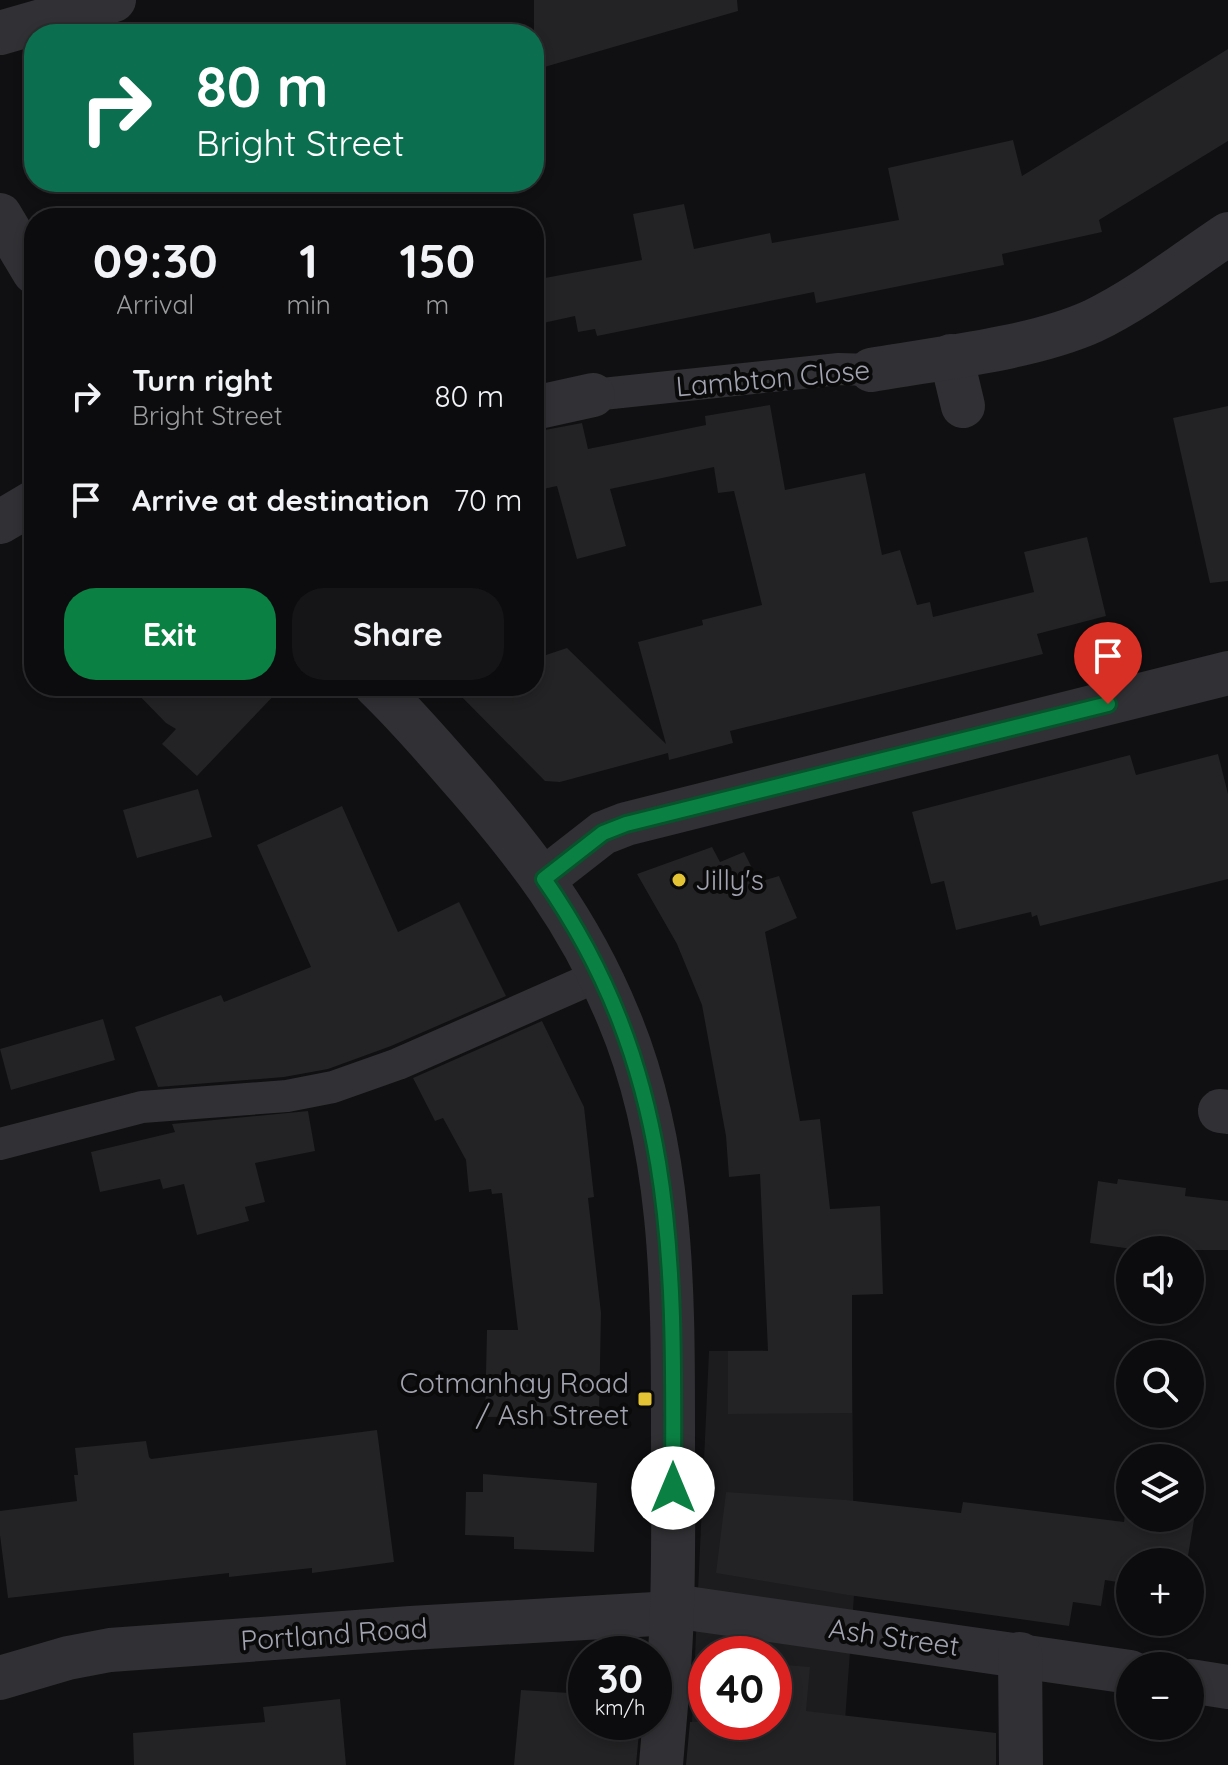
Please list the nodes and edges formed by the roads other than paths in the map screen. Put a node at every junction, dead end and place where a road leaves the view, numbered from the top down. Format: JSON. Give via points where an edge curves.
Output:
{"nodes":[{"id":1,"x":114,"y":0,"type":"edge"},
{"id":2,"x":31,"y":24,"type":"edge"},
{"id":3,"x":24,"y":26,"type":"edge"},
{"id":4,"x":0,"y":33,"type":"edge"},
{"id":5,"x":0,"y":215,"type":"edge"},
{"id":6,"x":1228,"y":234,"type":"edge"},
{"id":7,"x":24,"y":255,"type":"edge"},
{"id":8,"x":951,"y":356,"type":"junction"},
{"id":9,"x":871,"y":370,"type":"joint"},
{"id":10,"x":593,"y":395,"type":"joint"},
{"id":11,"x":544,"y":406,"type":"edge"},
{"id":12,"x":963,"y":406,"type":"dead end"},
{"id":13,"x":24,"y":508,"type":"edge"},
{"id":14,"x":0,"y":522,"type":"edge"},
{"id":15,"x":1228,"y":673,"type":"edge"},
{"id":16,"x":385,"y":696,"type":"edge"},
{"id":17,"x":544,"y":879,"type":"junction"},
{"id":18,"x":600,"y":975,"type":"junction"},
{"id":19,"x":0,"y":1144,"type":"edge"},
{"id":20,"x":672,"y":1609,"type":"junction"},
{"id":21,"x":1020,"y":1654,"type":"junction"},
{"id":22,"x":1116,"y":1670,"type":"edge"},
{"id":23,"x":0,"y":1678,"type":"edge"},
{"id":24,"x":1204,"y":1683,"type":"edge"},
{"id":25,"x":1228,"y":1687,"type":"edge"},
{"id":26,"x":661,"y":1765,"type":"edge"},
{"id":27,"x":1021,"y":1765,"type":"edge"}],
"edges":[{"from":1,"to":2,"type":"street"},
{"from":3,"to":4,"type":"street"},
{"from":5,"to":7,"type":"street"},
{"from":6,"to":8,"type":"street","name":"Lambton Close","via":[[1093,321],[1027,342]]},
{"from":8,"to":9,"type":"street","name":"Lambton Close"},
{"from":8,"to":12,"type":"street"},
{"from":9,"to":10,"type":"lane","name":"Lambton Close"},
{"from":10,"to":11,"type":"street"},
{"from":13,"to":14,"type":"street"},
{"from":15,"to":17,"type":"street","via":[[626,824],[603,833]]},
{"from":16,"to":17,"type":"street"},
{"from":17,"to":18,"type":"street"},
{"from":18,"to":19,"type":"lane","via":[[333,1087],[287,1096],[142,1107]]},
{"from":18,"to":20,"type":"street","via":[[636,1062],[668,1222],[673,1309]]},
{"from":20,"to":21,"type":"street","name":"Ash Street"},
{"from":20,"to":23,"type":"street","name":"Portland Road","via":[[110,1650]]},
{"from":20,"to":26,"type":"street"},
{"from":21,"to":22,"type":"street","name":"Ash Street"},
{"from":21,"to":27,"type":"street"},
{"from":24,"to":25,"type":"street"}]}
